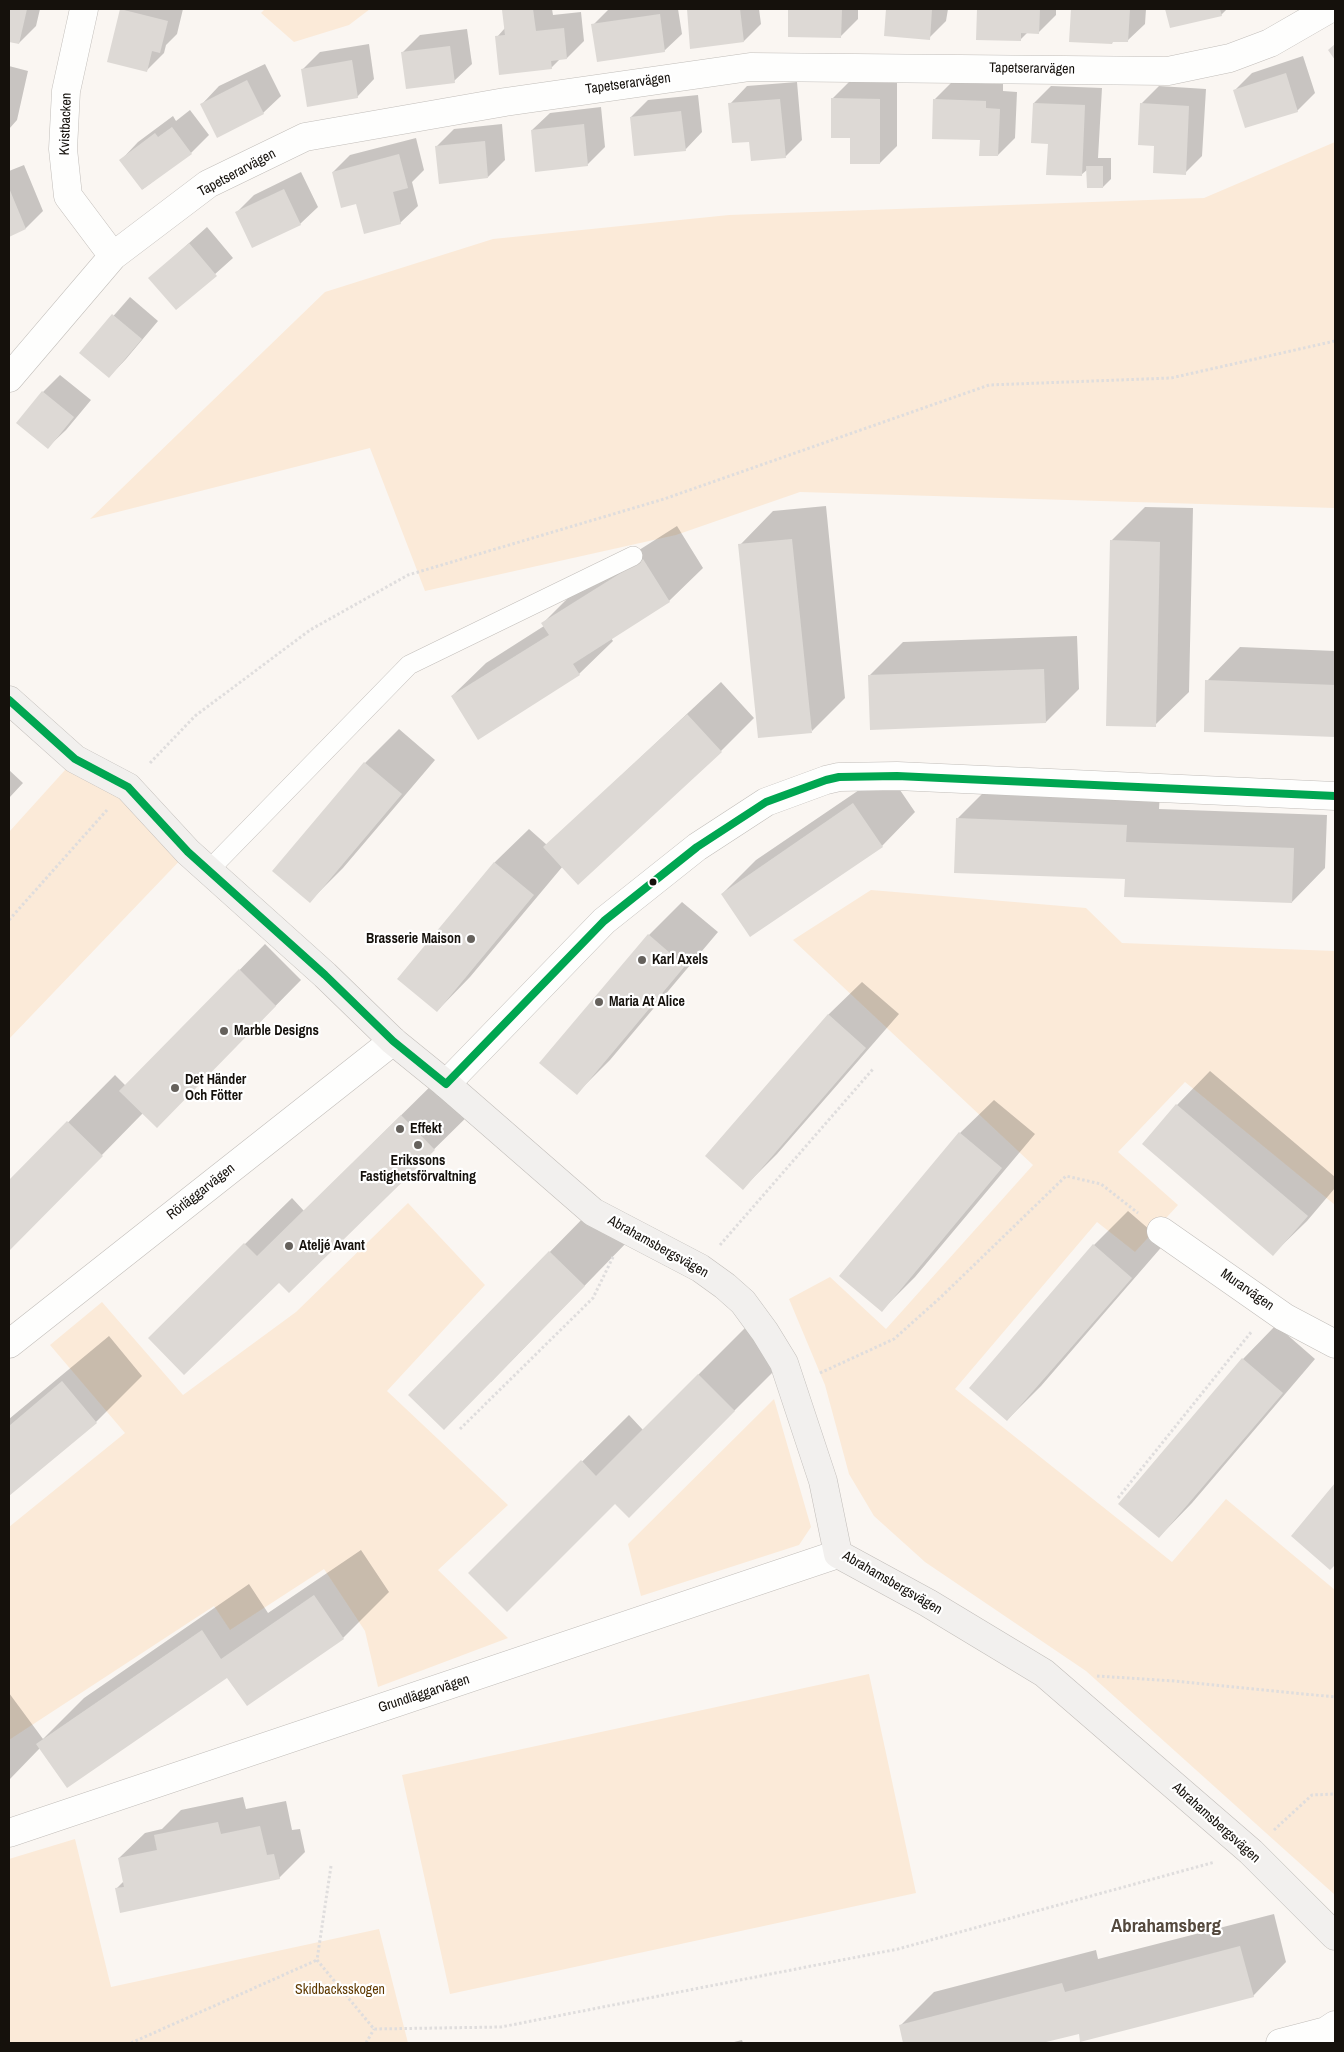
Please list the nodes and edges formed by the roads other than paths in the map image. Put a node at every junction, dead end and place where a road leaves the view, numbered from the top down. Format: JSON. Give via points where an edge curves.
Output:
{"nodes":[{"id":1,"x":84,"y":9,"type":"edge"},
{"id":2,"x":1329,"y":9,"type":"edge"},
{"id":3,"x":113,"y":256,"type":"junction"},
{"id":4,"x":9,"y":378,"type":"edge"},
{"id":5,"x":633,"y":556,"type":"dead end"},
{"id":6,"x":9,"y":700,"type":"edge"},
{"id":7,"x":1335,"y":796,"type":"edge"},
{"id":8,"x":208,"y":871,"type":"junction"},
{"id":9,"x":393,"y":1040,"type":"junction"},
{"id":10,"x":446,"y":1084,"type":"junction"},
{"id":11,"x":1161,"y":1231,"type":"road end"},
{"id":12,"x":9,"y":1344,"type":"edge"},
{"id":13,"x":1335,"y":1344,"type":"edge"},
{"id":14,"x":838,"y":1554,"type":"junction"},
{"id":15,"x":9,"y":1834,"type":"edge"},
{"id":16,"x":1335,"y":1936,"type":"edge"},
{"id":17,"x":1335,"y":2025,"type":"edge"},
{"id":18,"x":1280,"y":2043,"type":"edge"}],
"edges":[{"from":1,"to":3,"type":"street","name":"Kvistbacken","via":[[66,91],[63,149],[68,196]]},
{"from":2,"to":3,"type":"street","name":"Tapetserarvägen","via":[[1270,43],[1230,58],[1168,71],[750,67],[505,102],[305,137],[208,184]]},
{"from":3,"to":4,"type":"street","name":"Tapetserarvägen"},
{"from":5,"to":8,"type":"lane","via":[[409,665]]},
{"from":6,"to":8,"type":"street","name":"Abrahamsbergsvägen","via":[[75,759],[128,786]]},
{"from":7,"to":10,"type":"street","via":[[896,776],[826,780],[766,802],[697,847],[604,921]]},
{"from":8,"to":9,"type":"street","name":"Abrahamsbergsvägen"},
{"from":9,"to":10,"type":"street","name":"Abrahamsbergsvägen"},
{"from":9,"to":12,"type":"street","name":"Rörläggarvägen"},
{"from":10,"to":14,"type":"street","name":"Abrahamsbergsvägen","via":[[593,1212],[700,1268],[743,1302],[784,1364],[792,1385],[823,1481]]},
{"from":11,"to":13,"type":"street","name":"Murarvägen","via":[[1284,1317]]},
{"from":14,"to":15,"type":"street","name":"Grundläggarvägen"},
{"from":14,"to":16,"type":"street","name":"Abrahamsbergsvägen","via":[[928,1603],[1044,1673],[1251,1852]]},
{"from":17,"to":18,"type":"street","via":[[1326,2031]]}]}
